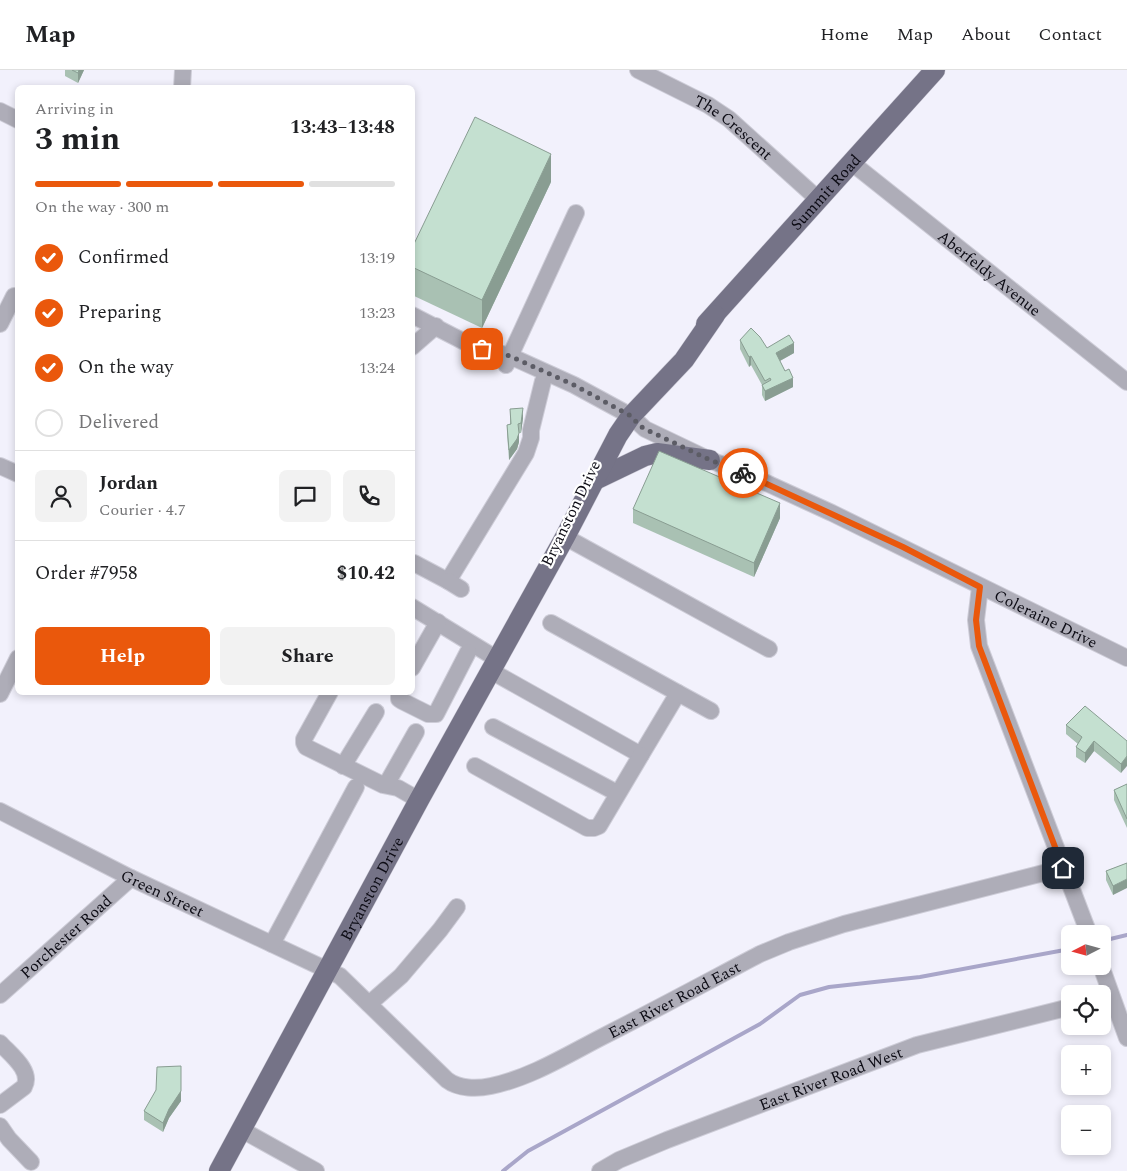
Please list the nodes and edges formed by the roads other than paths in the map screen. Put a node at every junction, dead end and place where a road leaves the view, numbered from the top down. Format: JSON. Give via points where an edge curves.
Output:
{"nodes":[{"id":1,"x":183,"y":70,"type":"edge"},
{"id":2,"x":638,"y":70,"type":"edge"},
{"id":3,"x":934,"y":70,"type":"edge"},
{"id":4,"x":182,"y":85,"type":"edge"},
{"id":5,"x":0,"y":111,"type":"edge"},
{"id":6,"x":15,"y":118,"type":"edge"},
{"id":7,"x":852,"y":163,"type":"junction"},
{"id":8,"x":819,"y":200,"type":"junction"},
{"id":9,"x":576,"y":213,"type":"dead end"},
{"id":10,"x":14,"y":296,"type":"dead end"},
{"id":11,"x":415,"y":316,"type":"edge"},
{"id":12,"x":0,"y":324,"type":"edge"},
{"id":13,"x":436,"y":326,"type":"junction"},
{"id":14,"x":415,"y":344,"type":"edge"},
{"id":15,"x":508,"y":360,"type":"junction"},
{"id":16,"x":536,"y":375,"type":"junction"},
{"id":17,"x":1127,"y":382,"type":"edge"},
{"id":18,"x":627,"y":420,"type":"junction"},
{"id":19,"x":710,"y":460,"type":"junction"},
{"id":20,"x":593,"y":481,"type":"junction"},
{"id":21,"x":565,"y":537,"type":"junction"},
{"id":22,"x":415,"y":564,"type":"edge"},
{"id":23,"x":980,"y":587,"type":"junction"},
{"id":24,"x":526,"y":607,"type":"junction"},
{"id":25,"x":415,"y":609,"type":"edge"},
{"id":26,"x":438,"y":622,"type":"junction"},
{"id":27,"x":551,"y":623,"type":"dead end"},
{"id":28,"x":769,"y":648,"type":"dead end"},
{"id":29,"x":468,"y":652,"type":"dead end"},
{"id":30,"x":1127,"y":658,"type":"edge"},
{"id":31,"x":415,"y":663,"type":"edge"},
{"id":32,"x":15,"y":664,"type":"edge"},
{"id":33,"x":494,"y":665,"type":"junction"},
{"id":34,"x":678,"y":693,"type":"junction"},
{"id":35,"x":0,"y":694,"type":"edge"},
{"id":36,"x":328,"y":695,"type":"edge"},
{"id":37,"x":399,"y":695,"type":"edge"},
{"id":38,"x":711,"y":711,"type":"dead end"},
{"id":39,"x":376,"y":712,"type":"dead end"},
{"id":40,"x":493,"y":727,"type":"dead end"},
{"id":41,"x":416,"y":732,"type":"dead end"},
{"id":42,"x":641,"y":755,"type":"junction"},
{"id":43,"x":343,"y":766,"type":"junction"},
{"id":44,"x":475,"y":766,"type":"dead end"},
{"id":45,"x":386,"y":785,"type":"junction"},
{"id":46,"x":356,"y":787,"type":"dead end"},
{"id":47,"x":617,"y":794,"type":"junction"},
{"id":48,"x":419,"y":800,"type":"junction"},
{"id":49,"x":0,"y":811,"type":"edge"},
{"id":50,"x":1063,"y":868,"type":"junction"},
{"id":51,"x":131,"y":878,"type":"junction"},
{"id":52,"x":457,"y":907,"type":"dead end"},
{"id":53,"x":1085,"y":925,"type":"edge"},
{"id":54,"x":272,"y":944,"type":"junction"},
{"id":55,"x":329,"y":970,"type":"junction"},
{"id":56,"x":0,"y":995,"type":"edge"},
{"id":57,"x":369,"y":1004,"type":"junction"},
{"id":58,"x":1111,"y":1006,"type":"edge"},
{"id":59,"x":1061,"y":1009,"type":"edge"},
{"id":60,"x":1127,"y":1038,"type":"edge"},
{"id":61,"x":0,"y":1043,"type":"edge"},
{"id":62,"x":0,"y":1104,"type":"edge"},
{"id":63,"x":0,"y":1126,"type":"edge"},
{"id":64,"x":242,"y":1130,"type":"junction"},
{"id":65,"x":30,"y":1162,"type":"dead end"},
{"id":66,"x":607,"y":1169,"type":"edge"},
{"id":67,"x":219,"y":1171,"type":"edge"},
{"id":68,"x":316,"y":1171,"type":"edge"}],
"edges":[{"from":1,"to":4,"type":"street"},
{"from":2,"to":8,"type":"street","name":"The Crescent","via":[[729,119]]},
{"from":3,"to":7,"type":"main road","name":"Summit Road"},
{"from":5,"to":6,"type":"street"},
{"from":7,"to":8,"type":"main road","name":"Summit Road"},
{"from":7,"to":17,"type":"street","name":"Aberfeldy Avenue"},
{"from":8,"to":18,"type":"main road","name":"Summit Road","via":[[716,315],[675,353]]},
{"from":9,"to":15,"type":"street"},
{"from":10,"to":12,"type":"street"},
{"from":11,"to":13,"type":"street","name":"Coleraine Drive"},
{"from":13,"to":14,"type":"street"},
{"from":13,"to":15,"type":"street","name":"Coleraine Drive"},
{"from":15,"to":16,"type":"street","name":"Coleraine Drive"},
{"from":16,"to":18,"type":"street","name":"Coleraine Drive","via":[[574,385]]},
{"from":16,"to":22,"type":"street","via":[[531,438],[526,453],[454,585]]},
{"from":18,"to":19,"type":"street","name":"Coleraine Drive"},
{"from":18,"to":20,"type":"main road","name":"Bryanston Drive"},
{"from":18,"to":24,"type":"main road","name":"Bryanston Drive","via":[[582,484]]},
{"from":19,"to":20,"type":"main road","via":[[653,454]]},
{"from":19,"to":23,"type":"street","name":"Coleraine Drive","via":[[832,513]]},
{"from":20,"to":21,"type":"main road","name":"Bryanston Drive"},
{"from":21,"to":24,"type":"main road","name":"Bryanston Drive"},
{"from":21,"to":28,"type":"street"},
{"from":23,"to":30,"type":"street","name":"Coleraine Drive"},
{"from":23,"to":50,"type":"street","via":[[976,620],[979,646]]},
{"from":24,"to":33,"type":"main road","name":"Bryanston Drive"},
{"from":25,"to":26,"type":"street"},
{"from":26,"to":31,"type":"street"},
{"from":26,"to":33,"type":"street"},
{"from":27,"to":34,"type":"street"},
{"from":29,"to":37,"type":"street","via":[[436,714],[428,714],[402,701]]},
{"from":32,"to":35,"type":"street"},
{"from":33,"to":42,"type":"street"},
{"from":33,"to":48,"type":"main road","name":"Bryanston Drive"},
{"from":34,"to":38,"type":"street"},
{"from":34,"to":42,"type":"street"},
{"from":36,"to":43,"type":"street","via":[[304,743]]},
{"from":39,"to":43,"type":"street"},
{"from":40,"to":47,"type":"street"},
{"from":41,"to":45,"type":"street"},
{"from":42,"to":47,"type":"street"},
{"from":43,"to":45,"type":"street"},
{"from":44,"to":47,"type":"street","via":[[587,828],[598,826]]},
{"from":45,"to":48,"type":"street"},
{"from":46,"to":54,"type":"street"},
{"from":48,"to":55,"type":"main road","name":"Bryanston Drive"},
{"from":49,"to":51,"type":"street","name":"Green Street"},
{"from":50,"to":53,"type":"street"},
{"from":50,"to":57,"type":"street","name":"East River Road East","via":[[844,924],[789,942],[565,1056],[518,1078],[490,1086],[465,1087],[451,1083]]},
{"from":51,"to":54,"type":"street","name":"Green Street"},
{"from":51,"to":56,"type":"street","name":"Porchester Road"},
{"from":52,"to":57,"type":"street","via":[[401,976]]},
{"from":54,"to":55,"type":"street","name":"Green Street"},
{"from":55,"to":57,"type":"street","name":"East River Road East","via":[[340,976]]},
{"from":55,"to":64,"type":"main road","name":"Bryanston Drive"},
{"from":58,"to":60,"type":"street"},
{"from":59,"to":66,"type":"street","name":"East River Road West","via":[[917,1045],[667,1140]]},
{"from":61,"to":62,"type":"street","via":[[24,1070],[26,1084]]},
{"from":63,"to":65,"type":"street"},
{"from":64,"to":67,"type":"main road","name":"Bryanston Drive"},
{"from":64,"to":68,"type":"street"}]}
